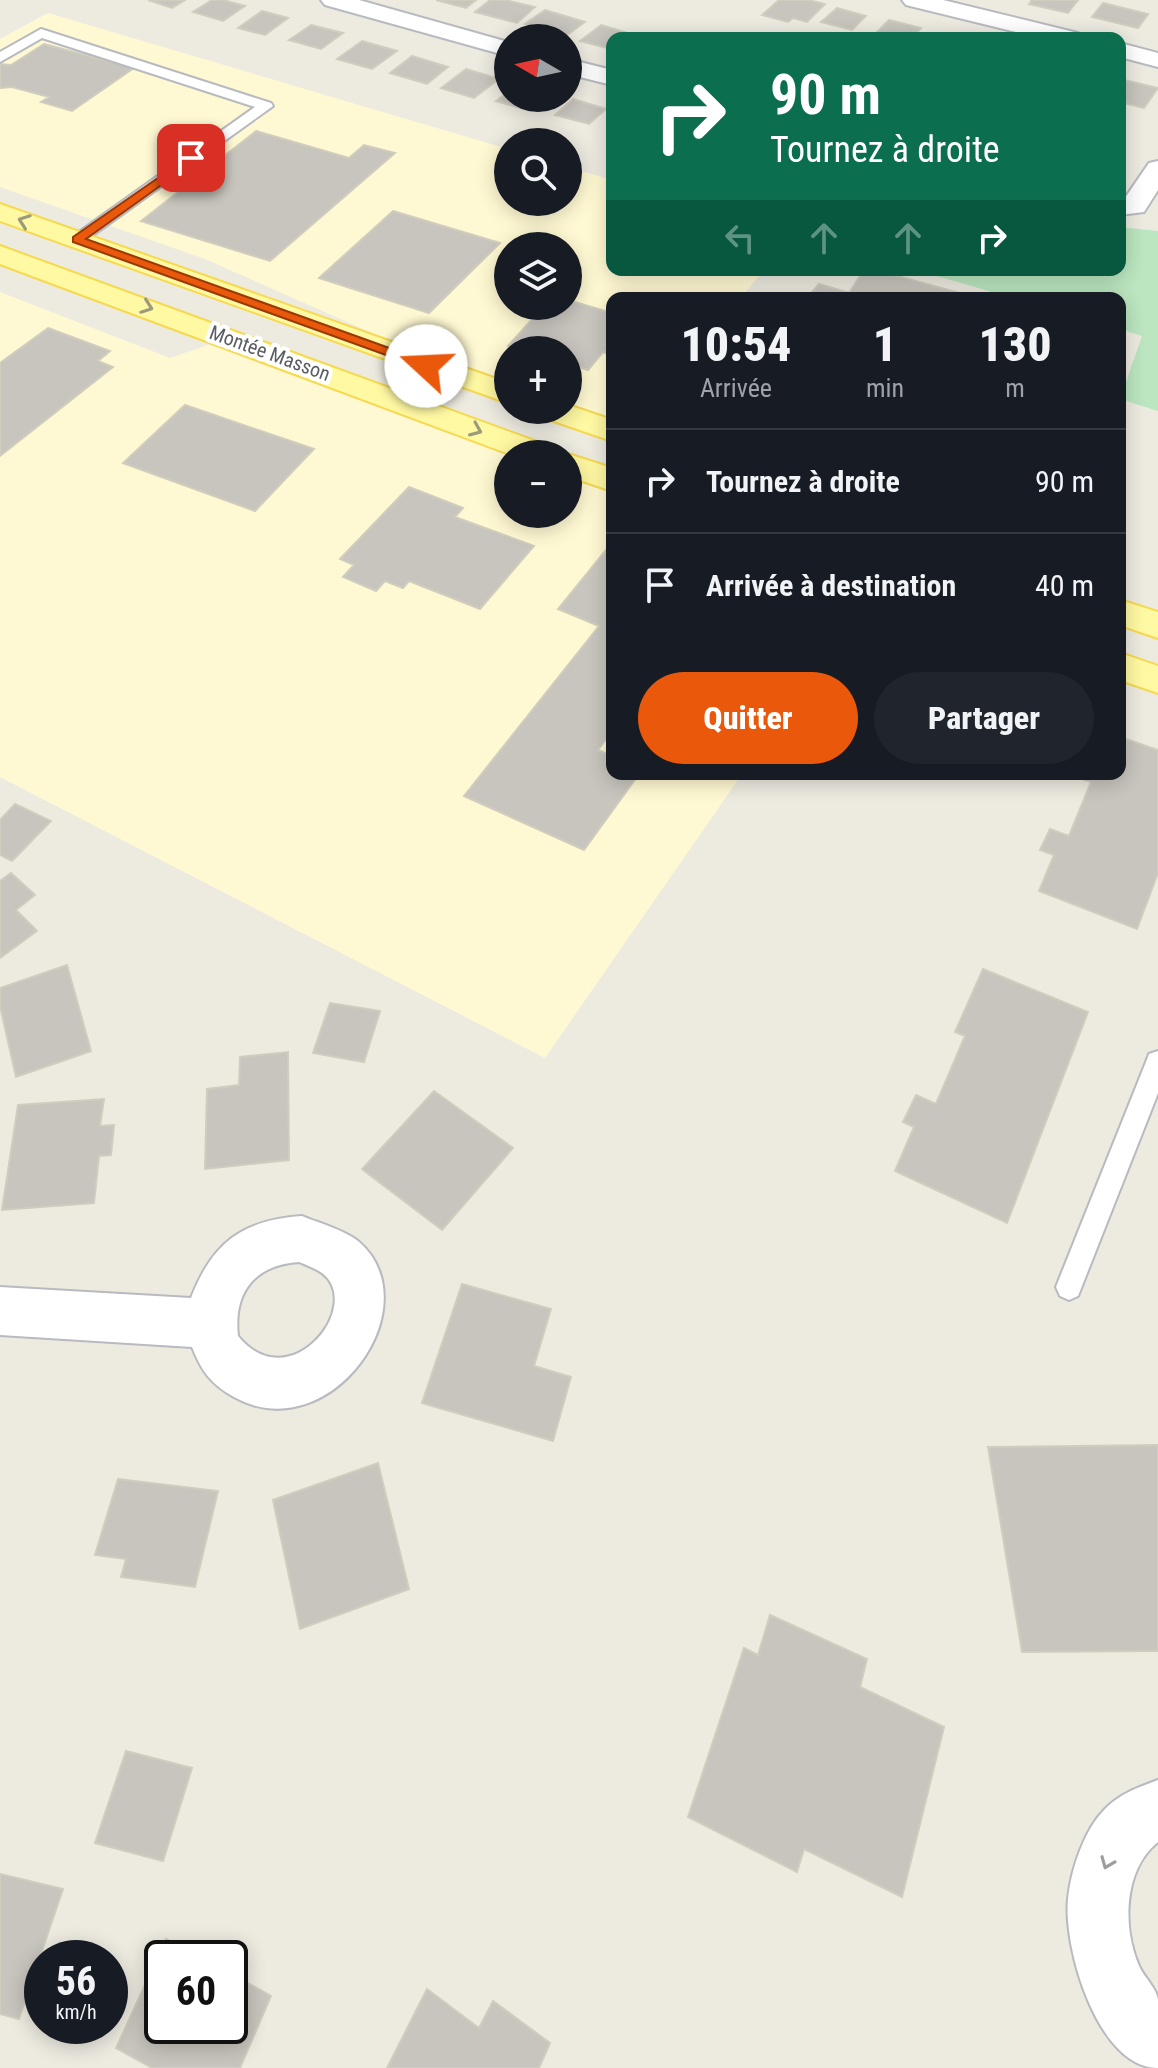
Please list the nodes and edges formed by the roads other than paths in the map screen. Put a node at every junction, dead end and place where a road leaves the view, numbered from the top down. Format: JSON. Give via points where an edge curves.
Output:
{"nodes":[{"id":1,"x":333,"y":0,"type":"edge"},
{"id":2,"x":914,"y":0,"type":"edge"},
{"id":3,"x":1045,"y":32,"type":"edge"},
{"id":4,"x":494,"y":45,"type":"edge"},
{"id":5,"x":1126,"y":52,"type":"edge"},
{"id":6,"x":2,"y":55,"type":"edge"},
{"id":7,"x":1158,"y":60,"type":"edge"},
{"id":8,"x":582,"y":70,"type":"edge"},
{"id":9,"x":606,"y":76,"type":"edge"},
{"id":10,"x":1158,"y":169,"type":"edge"},
{"id":11,"x":1126,"y":207,"type":"edge"},
{"id":12,"x":0,"y":212,"type":"edge"},
{"id":13,"x":77,"y":240,"type":"junction"},
{"id":14,"x":0,"y":254,"type":"edge"},
{"id":15,"x":494,"y":389,"type":"edge"},
{"id":16,"x":582,"y":420,"type":"edge"},
{"id":17,"x":606,"y":429,"type":"edge"},
{"id":18,"x":502,"y":440,"type":"edge"},
{"id":19,"x":582,"y":469,"type":"edge"},
{"id":20,"x":606,"y":478,"type":"edge"},
{"id":21,"x":1126,"y":614,"type":"edge"},
{"id":22,"x":1158,"y":625,"type":"edge"},
{"id":23,"x":1126,"y":668,"type":"edge"},
{"id":24,"x":1158,"y":680,"type":"edge"},
{"id":25,"x":1158,"y":1062,"type":"edge"},
{"id":26,"x":1069,"y":1287,"type":"dead end"},
{"id":27,"x":0,"y":1311,"type":"edge"},
{"id":28,"x":211,"y":1324,"type":"dead end"},
{"id":29,"x":1158,"y":1810,"type":"edge"},
{"id":30,"x":1158,"y":2042,"type":"edge"}],
"edges":[{"from":1,"to":4,"type":"street"},
{"from":2,"to":3,"type":"street"},
{"from":5,"to":7,"type":"street"},
{"from":6,"to":13,"type":"lane","via":[[41,33],[266,106]]},
{"from":8,"to":9,"type":"street"},
{"from":10,"to":11,"type":"street","via":[[1134,206]]},
{"from":13,"to":12,"type":"main road","name":"Montée Masson","one_way":true},
{"from":13,"to":15,"type":"main road","name":"Montée Masson"},
{"from":14,"to":18,"type":"main road","name":"Montée Masson","one_way":true},
{"from":16,"to":17,"type":"main road"},
{"from":19,"to":20,"type":"main road"},
{"from":21,"to":22,"type":"main road"},
{"from":23,"to":24,"type":"main road"},
{"from":25,"to":26,"type":"lane"},
{"from":27,"to":28,"type":"street"},
{"from":29,"to":30,"type":"street","one_way":true,"via":[[1147,1812],[1120,1835],[1102,1869],[1096,1909],[1102,1952],[1119,1994]]}]}
